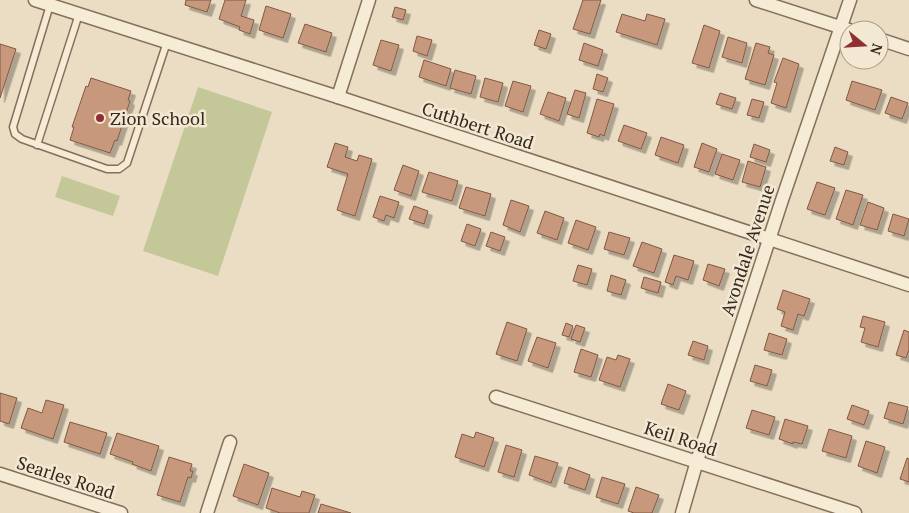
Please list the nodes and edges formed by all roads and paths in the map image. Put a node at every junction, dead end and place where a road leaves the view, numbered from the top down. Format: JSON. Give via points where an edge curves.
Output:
{"nodes":[{"id":1,"x":35,"y":0,"type":"edge"},
{"id":2,"x":369,"y":0,"type":"edge"},
{"id":3,"x":756,"y":0,"type":"edge"},
{"id":4,"x":850,"y":0,"type":"edge"},
{"id":5,"x":50,"y":5,"type":"junction"},
{"id":6,"x":79,"y":14,"type":"junction"},
{"id":7,"x":847,"y":20,"type":"edge"},
{"id":8,"x":839,"y":27,"type":"edge"},
{"id":9,"x":167,"y":42,"type":"junction"},
{"id":10,"x":889,"y":42,"type":"edge"},
{"id":11,"x":839,"y":45,"type":"edge"},
{"id":12,"x":909,"y":48,"type":"edge"},
{"id":13,"x":338,"y":97,"type":"junction"},
{"id":14,"x":37,"y":145,"type":"junction"},
{"id":15,"x":769,"y":240,"type":"junction"},
{"id":16,"x":909,"y":285,"type":"edge"},
{"id":17,"x":496,"y":396,"type":"dead end"},
{"id":18,"x":230,"y":442,"type":"dead end"},
{"id":19,"x":697,"y":461,"type":"junction"},
{"id":20,"x":0,"y":474,"type":"edge"},
{"id":21,"x":121,"y":513,"type":"edge"},
{"id":22,"x":207,"y":513,"type":"edge"},
{"id":23,"x":682,"y":513,"type":"edge"},
{"id":24,"x":854,"y":513,"type":"edge"}],
"edges":[{"from":1,"to":5,"type":"street","name":"Cuthbert Road"},
{"from":2,"to":13,"type":"street"},
{"from":3,"to":8,"type":"street"},
{"from":4,"to":7,"type":"street","name":"Avondale Avenue"},
{"from":5,"to":6,"type":"street","name":"Cuthbert Road"},
{"from":5,"to":14,"type":"lane","via":[[13,127],[15,134]]},
{"from":6,"to":9,"type":"street","name":"Cuthbert Road"},
{"from":6,"to":14,"type":"lane"},
{"from":9,"to":13,"type":"street","name":"Cuthbert Road"},
{"from":9,"to":14,"type":"lane","via":[[127,164],[119,169],[107,169]]},
{"from":10,"to":12,"type":"street"},
{"from":11,"to":15,"type":"street","name":"Avondale Avenue"},
{"from":13,"to":15,"type":"street","name":"Cuthbert Road"},
{"from":15,"to":16,"type":"street","name":"Cuthbert Road"},
{"from":15,"to":19,"type":"street","name":"Avondale Avenue"},
{"from":17,"to":19,"type":"street","name":"Keil Road"},
{"from":18,"to":22,"type":"street"},
{"from":19,"to":23,"type":"street","name":"Avondale Avenue"},
{"from":19,"to":24,"type":"street","name":"Keil Road"},
{"from":20,"to":21,"type":"street","name":"Searles Road"}]}
